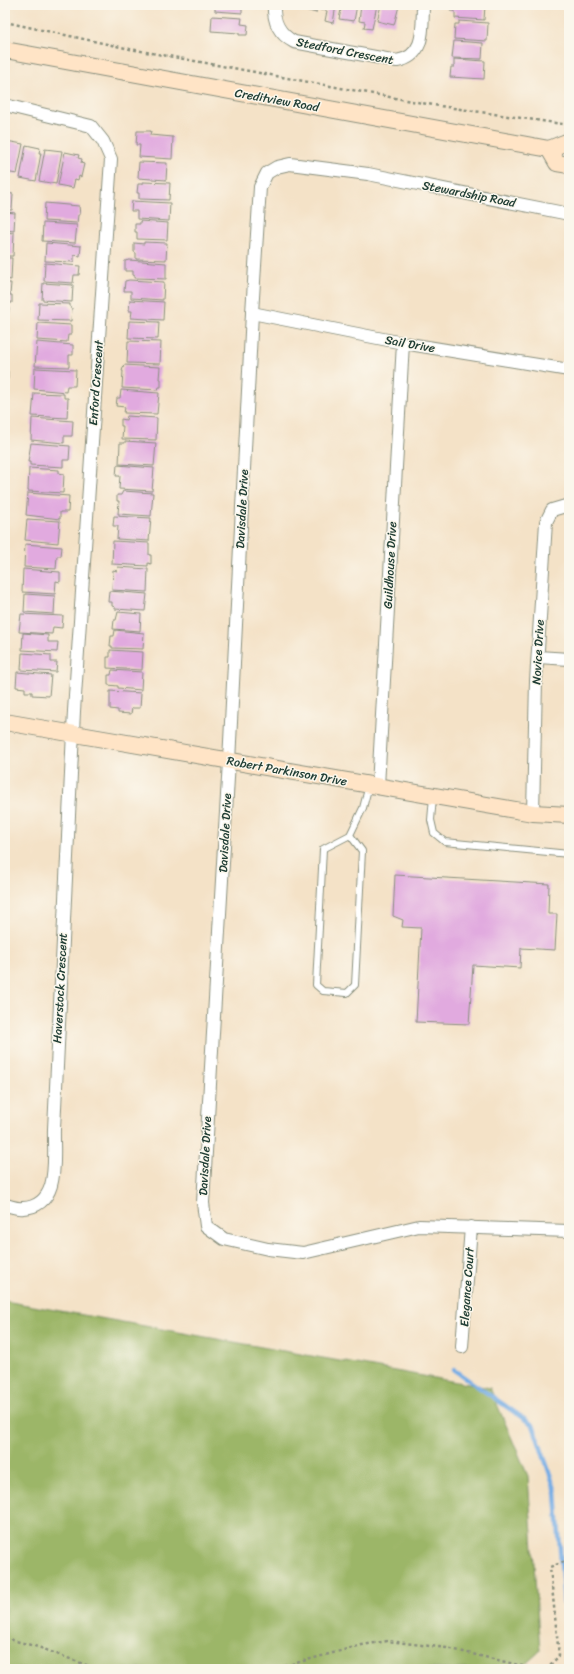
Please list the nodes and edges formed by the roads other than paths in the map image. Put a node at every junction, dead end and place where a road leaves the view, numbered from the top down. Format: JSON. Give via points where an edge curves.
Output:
{"nodes":[{"id":1,"x":274,"y":5,"type":"edge"},
{"id":2,"x":423,"y":5,"type":"edge"},
{"id":3,"x":5,"y":50,"type":"edge"},
{"id":4,"x":5,"y":105,"type":"edge"},
{"id":5,"x":569,"y":141,"type":"edge"},
{"id":6,"x":549,"y":148,"type":"junction"},
{"id":7,"x":569,"y":166,"type":"edge"},
{"id":8,"x":368,"y":174,"type":"joint"},
{"id":9,"x":569,"y":214,"type":"edge"},
{"id":10,"x":252,"y":313,"type":"junction"},
{"id":11,"x":403,"y":343,"type":"junction"},
{"id":12,"x":569,"y":370,"type":"edge"},
{"id":13,"x":569,"y":505,"type":"edge"},
{"id":14,"x":538,"y":657,"type":"junction"},
{"id":15,"x":569,"y":659,"type":"edge"},
{"id":16,"x":5,"y":722,"type":"edge"},
{"id":17,"x":73,"y":734,"type":"junction"},
{"id":18,"x":229,"y":761,"type":"junction"},
{"id":19,"x":373,"y":785,"type":"junction"},
{"id":20,"x":434,"y":796,"type":"junction"},
{"id":21,"x":533,"y":813,"type":"junction"},
{"id":22,"x":569,"y":815,"type":"edge"},
{"id":23,"x":350,"y":835,"type":"junction"},
{"id":24,"x":569,"y":854,"type":"edge"},
{"id":25,"x":5,"y":1205,"type":"edge"},
{"id":26,"x":471,"y":1227,"type":"junction"},
{"id":27,"x":569,"y":1231,"type":"edge"},
{"id":28,"x":462,"y":1347,"type":"dead end"}],
"edges":[{"from":1,"to":2,"type":"street","name":"Stedford Crescent","via":[[275,22],[279,31],[294,42],[397,61],[406,60],[417,49],[421,40]]},
{"from":3,"to":6,"type":"main road","name":"Creditview Road"},
{"from":4,"to":17,"type":"street","name":"Enford Crescent","via":[[91,126],[103,141],[110,159]]},
{"from":5,"to":6,"type":"main road","name":"Creditview Road"},
{"from":6,"to":7,"type":"main road","via":[[558,163]]},
{"from":8,"to":9,"type":"street","name":"Stewardship Road"},
{"from":8,"to":10,"type":"street","name":"Davisdale Drive","via":[[290,164],[276,167],[267,174],[260,187]]},
{"from":10,"to":11,"type":"street","name":"Sail Drive"},
{"from":10,"to":18,"type":"street","name":"Davisdale Drive"},
{"from":11,"to":12,"type":"street","name":"Sail Drive"},
{"from":11,"to":19,"type":"street","name":"Guildhouse Drive"},
{"from":13,"to":14,"type":"street","name":"Novice Drive","via":[[552,510],[546,522]]},
{"from":14,"to":15,"type":"street"},
{"from":14,"to":21,"type":"street","name":"Novice Drive"},
{"from":16,"to":17,"type":"main road","name":"Robert Parkinson Drive"},
{"from":17,"to":18,"type":"main road","name":"Robert Parkinson Drive"},
{"from":17,"to":25,"type":"street","name":"Haverstock Crescent","via":[[52,1187],[40,1202],[32,1207]]},
{"from":18,"to":19,"type":"main road","name":"Robert Parkinson Drive"},
{"from":18,"to":26,"type":"street","name":"Davisdale Drive","via":[[202,1203],[206,1226],[224,1239],[303,1254],[420,1226]]},
{"from":19,"to":20,"type":"main road","name":"Robert Parkinson Drive"},
{"from":19,"to":23,"type":"lane"},
{"from":20,"to":21,"type":"main road","name":"Robert Parkinson Drive"},
{"from":20,"to":24,"type":"lane","via":[[431,820],[434,834],[445,842]]},
{"from":21,"to":22,"type":"main road","name":"Robert Parkinson Drive"},
{"from":23,"to":23,"type":"lane","via":[[323,849],[316,985],[322,991],[347,994],[355,985],[362,851]]},
{"from":26,"to":27,"type":"street","name":"Davisdale Drive"},
{"from":26,"to":28,"type":"street","name":"Elegance Court"}]}
